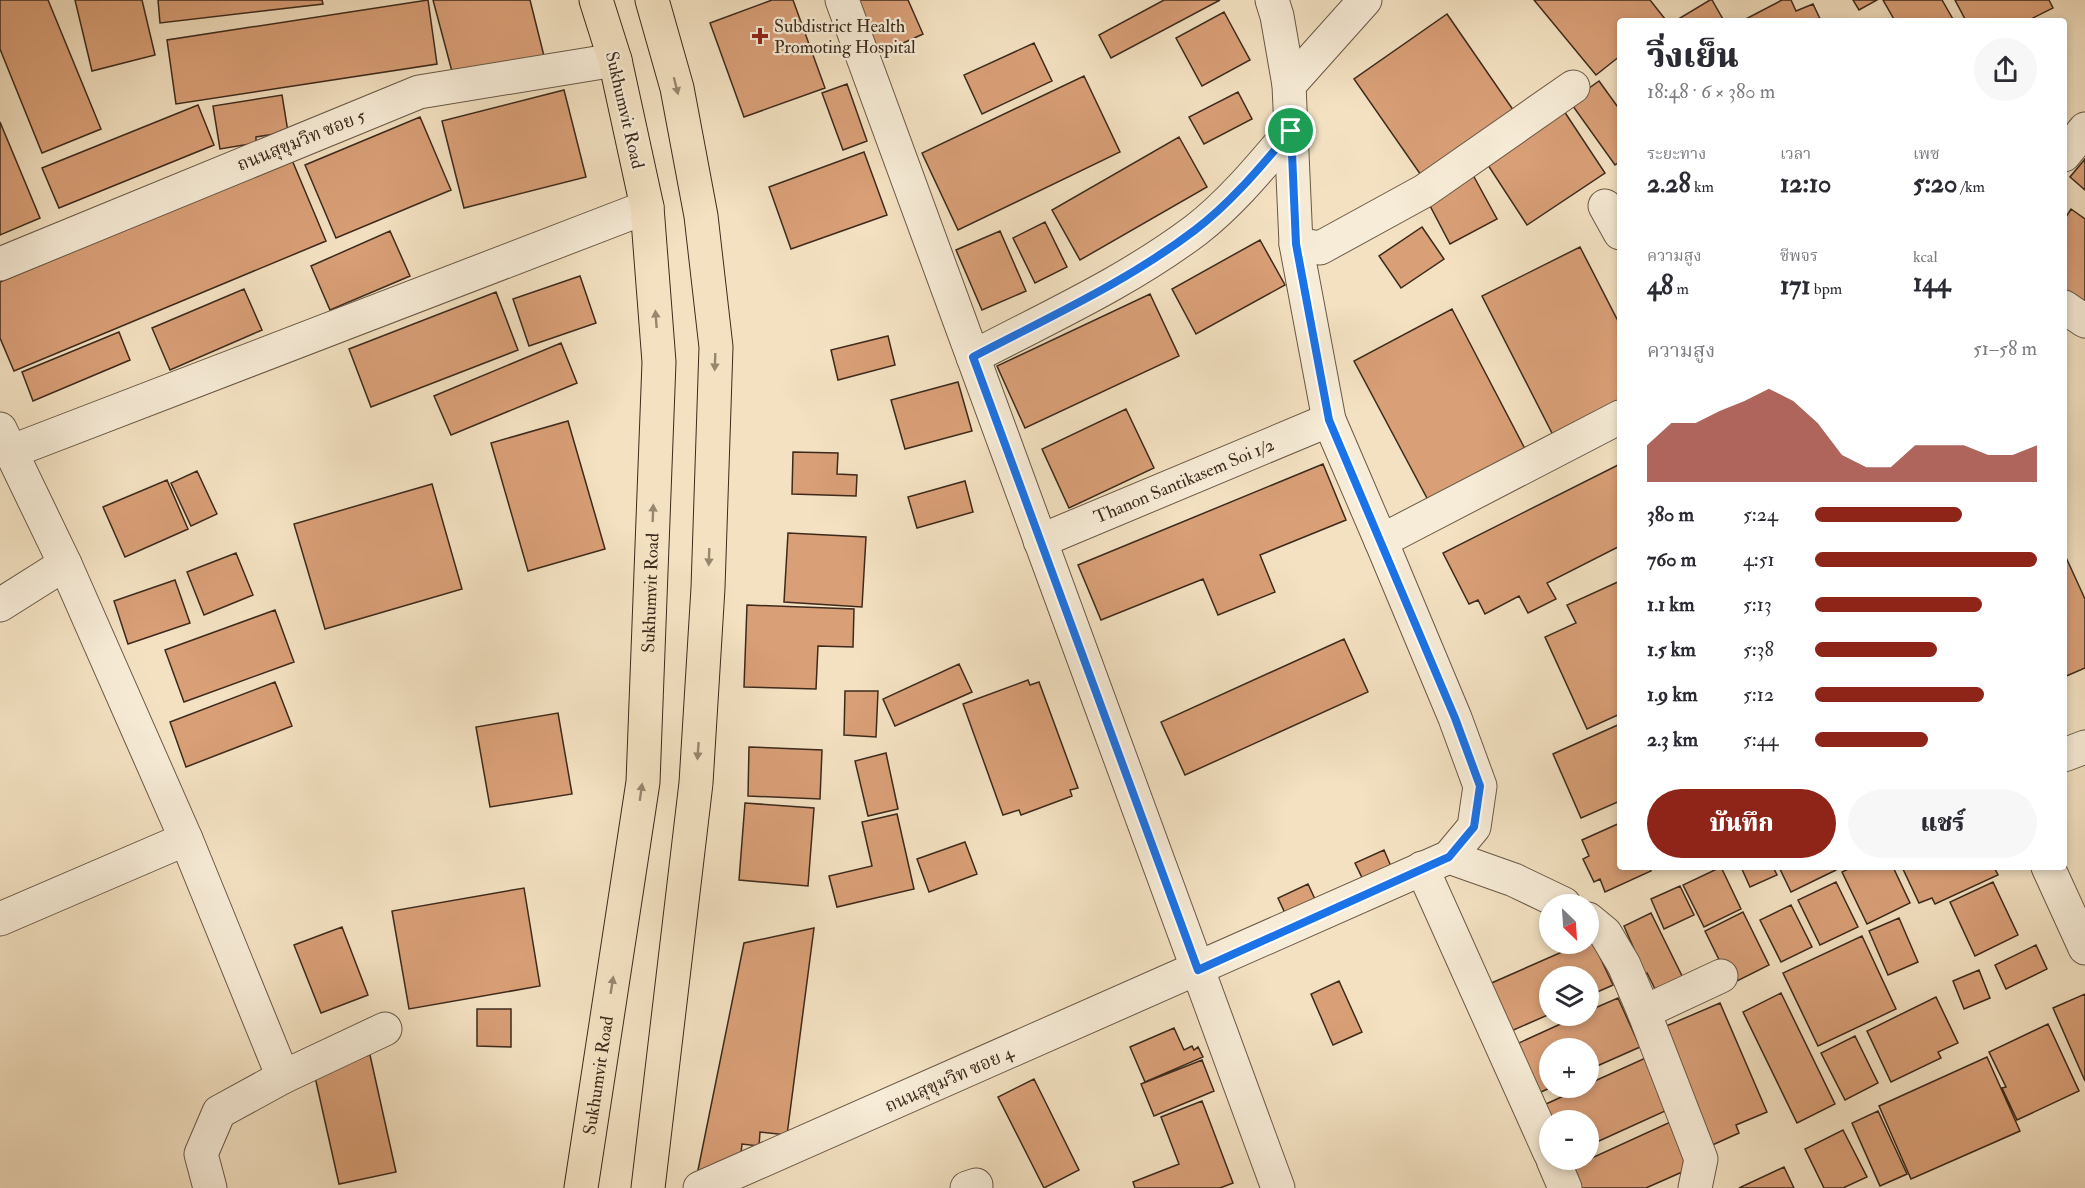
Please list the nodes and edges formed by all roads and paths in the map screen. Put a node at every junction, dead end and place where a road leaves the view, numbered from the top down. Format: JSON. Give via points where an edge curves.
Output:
{"nodes":[{"id":1,"x":596,"y":0,"type":"edge"},
{"id":2,"x":652,"y":0,"type":"edge"},
{"id":3,"x":842,"y":0,"type":"edge"},
{"id":4,"x":1272,"y":0,"type":"edge"},
{"id":5,"x":1365,"y":0,"type":"edge"},
{"id":6,"x":615,"y":60,"type":"junction"},
{"id":7,"x":1289,"y":85,"type":"junction"},
{"id":8,"x":1574,"y":87,"type":"dead end"},
{"id":9,"x":2085,"y":129,"type":"edge"},
{"id":10,"x":1291,"y":131,"type":"junction"},
{"id":11,"x":2067,"y":151,"type":"edge"},
{"id":12,"x":647,"y":207,"type":"junction"},
{"id":13,"x":1296,"y":244,"type":"junction"},
{"id":14,"x":0,"y":264,"type":"edge"},
{"id":15,"x":2067,"y":309,"type":"edge"},
{"id":16,"x":2085,"y":321,"type":"edge"},
{"id":17,"x":973,"y":357,"type":"junction"},
{"id":18,"x":1617,"y":419,"type":"edge"},
{"id":19,"x":1329,"y":420,"type":"junction"},
{"id":20,"x":5,"y":441,"type":"edge"},
{"id":21,"x":1040,"y":541,"type":"junction"},
{"id":22,"x":1381,"y":541,"type":"junction"},
{"id":23,"x":65,"y":564,"type":"junction"},
{"id":24,"x":0,"y":605,"type":"edge"},
{"id":25,"x":2085,"y":747,"type":"edge"},
{"id":26,"x":2067,"y":754,"type":"edge"},
{"id":27,"x":186,"y":839,"type":"junction"},
{"id":28,"x":1436,"y":863,"type":"junction"},
{"id":29,"x":2049,"y":870,"type":"edge"},
{"id":30,"x":1543,"y":894,"type":"edge"},
{"id":31,"x":0,"y":919,"type":"edge"},
{"id":32,"x":1599,"y":928,"type":"edge"},
{"id":33,"x":2085,"y":948,"type":"edge"},
{"id":34,"x":1198,"y":970,"type":"junction"},
{"id":35,"x":1721,"y":976,"type":"dead end"},
{"id":36,"x":1644,"y":1012,"type":"junction"},
{"id":37,"x":385,"y":1029,"type":"dead end"},
{"id":38,"x":283,"y":1077,"type":"junction"},
{"id":39,"x":1539,"y":1125,"type":"edge"},
{"id":40,"x":1557,"y":1170,"type":"edge"},
{"id":41,"x":210,"y":1188,"type":"edge"},
{"id":42,"x":581,"y":1188,"type":"edge"},
{"id":43,"x":648,"y":1188,"type":"edge"},
{"id":44,"x":700,"y":1188,"type":"edge"},
{"id":45,"x":1278,"y":1188,"type":"edge"},
{"id":46,"x":1565,"y":1188,"type":"edge"},
{"id":47,"x":1695,"y":1188,"type":"edge"}],
"edges":[{"from":1,"to":6,"type":"main road","name":"Sukhumvit Road"},
{"from":2,"to":43,"type":"main road","one_way":true,"via":[[677,88],[701,216],[716,347],[708,588],[696,783]]},
{"from":3,"to":17,"type":"street"},
{"from":4,"to":7,"type":"street"},
{"from":5,"to":7,"type":"street"},
{"from":6,"to":12,"type":"main road","name":"Sukhumvit Road"},
{"from":6,"to":14,"type":"street","name":"ถนนสุขุมวิท ซอย 5","via":[[419,92]]},
{"from":7,"to":10,"type":"street"},
{"from":8,"to":13,"type":"street","via":[[1413,196],[1320,248]]},
{"from":9,"to":11,"type":"street"},
{"from":10,"to":13,"type":"street"},
{"from":10,"to":17,"type":"street","via":[[1197,229],[1123,279]]},
{"from":12,"to":20,"type":"street"},
{"from":42,"to":12,"type":"main road","name":"Sukhumvit Road","one_way":true,"via":[[643,782],[659,362]]},
{"from":13,"to":19,"type":"street"},
{"from":15,"to":16,"type":"street"},
{"from":17,"to":21,"type":"street"},
{"from":18,"to":22,"type":"street"},
{"from":19,"to":21,"type":"street","name":"Thanon Santikasem Soi 1/2"},
{"from":19,"to":22,"type":"street"},
{"from":20,"to":23,"type":"street"},
{"from":21,"to":34,"type":"street"},
{"from":22,"to":28,"type":"street","via":[[1480,786],[1474,827]]},
{"from":23,"to":24,"type":"street"},
{"from":23,"to":27,"type":"street"},
{"from":25,"to":26,"type":"street"},
{"from":27,"to":31,"type":"street"},
{"from":27,"to":38,"type":"street"},
{"from":28,"to":30,"type":"street","via":[[1514,880]]},
{"from":28,"to":34,"type":"street"},
{"from":28,"to":39,"type":"street"},
{"from":29,"to":33,"type":"street"},
{"from":32,"to":36,"type":"street","via":[[1624,965]]},
{"from":34,"to":44,"type":"street","name":"ถนนสุขุมวิท ซอย 4"},
{"from":34,"to":45,"type":"street"},
{"from":35,"to":36,"type":"street"},
{"from":36,"to":47,"type":"street","via":[[1701,1159]]},
{"from":37,"to":38,"type":"street"},
{"from":38,"to":41,"type":"street","via":[[219,1112],[201,1154]]},
{"from":40,"to":46,"type":"street"}]}
